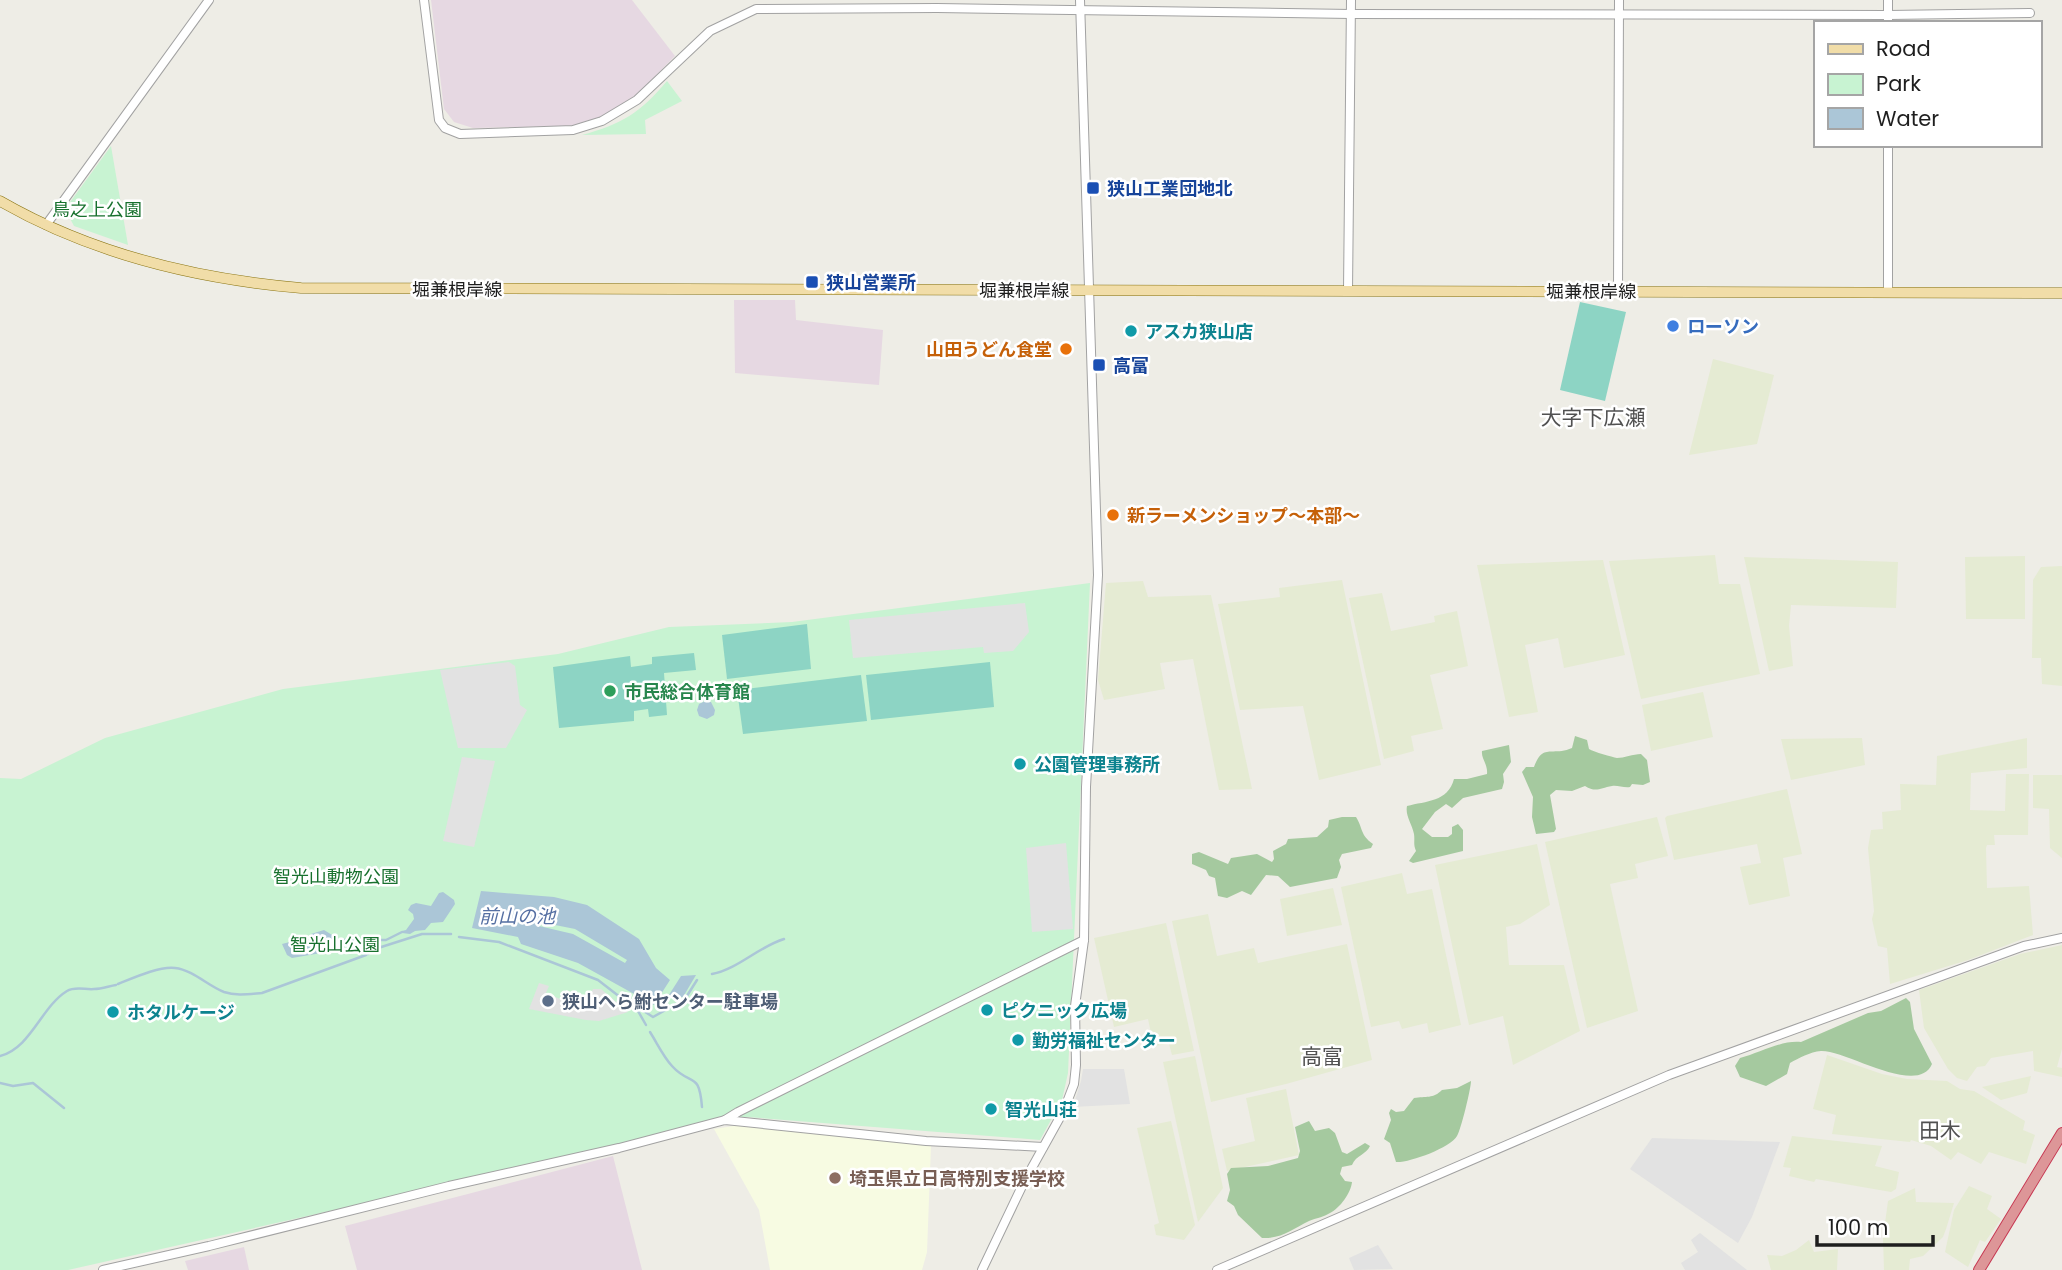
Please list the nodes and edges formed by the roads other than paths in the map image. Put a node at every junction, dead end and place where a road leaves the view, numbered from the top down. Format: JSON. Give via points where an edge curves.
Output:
{"nodes":[{"id":1,"x":209,"y":0,"type":"edge"},
{"id":2,"x":424,"y":0,"type":"edge"},
{"id":3,"x":1080,"y":0,"type":"edge"},
{"id":4,"x":1351,"y":0,"type":"edge"},
{"id":5,"x":1619,"y":0,"type":"edge"},
{"id":6,"x":1888,"y":0,"type":"edge"},
{"id":7,"x":1080,"y":12,"type":"junction"},
{"id":8,"x":2030,"y":13,"type":"dead end"},
{"id":9,"x":1351,"y":14,"type":"junction"},
{"id":10,"x":1619,"y":14,"type":"junction"},
{"id":11,"x":1888,"y":19,"type":"edge"},
{"id":12,"x":1888,"y":147,"type":"edge"},
{"id":13,"x":0,"y":201,"type":"edge"},
{"id":14,"x":46,"y":225,"type":"junction"},
{"id":15,"x":1088,"y":291,"type":"junction"},
{"id":16,"x":1348,"y":291,"type":"junction"},
{"id":17,"x":1618,"y":292,"type":"junction"},
{"id":18,"x":1888,"y":293,"type":"junction"},
{"id":19,"x":2062,"y":293,"type":"edge"},
{"id":20,"x":2062,"y":937,"type":"edge"},
{"id":21,"x":1084,"y":940,"type":"junction"},
{"id":22,"x":725,"y":1120,"type":"junction"},
{"id":23,"x":2062,"y":1133,"type":"edge"},
{"id":24,"x":1043,"y":1147,"type":"junction"},
{"id":25,"x":103,"y":1270,"type":"edge"},
{"id":26,"x":982,"y":1270,"type":"edge"},
{"id":27,"x":1217,"y":1270,"type":"edge"},
{"id":28,"x":1979,"y":1270,"type":"edge"}],
"edges":[{"from":1,"to":14,"type":"street"},
{"from":2,"to":7,"type":"street","via":[[439,120],[460,134],[573,130],[602,121],[637,100],[710,31],[757,9]]},
{"from":3,"to":7,"type":"street"},
{"from":4,"to":9,"type":"street"},
{"from":5,"to":10,"type":"street"},
{"from":6,"to":11,"type":"street"},
{"from":7,"to":9,"type":"street"},
{"from":7,"to":15,"type":"street"},
{"from":8,"to":11,"type":"street"},
{"from":9,"to":10,"type":"street"},
{"from":9,"to":16,"type":"street"},
{"from":10,"to":11,"type":"street"},
{"from":10,"to":17,"type":"street"},
{"from":12,"to":18,"type":"street"},
{"from":13,"to":14,"type":"main road","name":"堀兼根岸線"},
{"from":14,"to":15,"type":"main road","name":"堀兼根岸線","via":[[169,268],[301,288]]},
{"from":15,"to":16,"type":"main road","name":"堀兼根岸線"},
{"from":15,"to":21,"type":"street","via":[[1098,575],[1086,787]]},
{"from":16,"to":17,"type":"main road","name":"堀兼根岸線"},
{"from":17,"to":18,"type":"main road","name":"堀兼根岸線"},
{"from":18,"to":19,"type":"main road","name":"堀兼根岸線"},
{"from":20,"to":27,"type":"street","via":[[2024,946],[1668,1075]]},
{"from":21,"to":22,"type":"street"},
{"from":21,"to":24,"type":"street","via":[[1075,1006],[1074,1084]]},
{"from":22,"to":24,"type":"street","via":[[926,1141]]},
{"from":22,"to":25,"type":"street"},
{"from":23,"to":28,"type":"highway"},
{"from":24,"to":26,"type":"street"}]}
